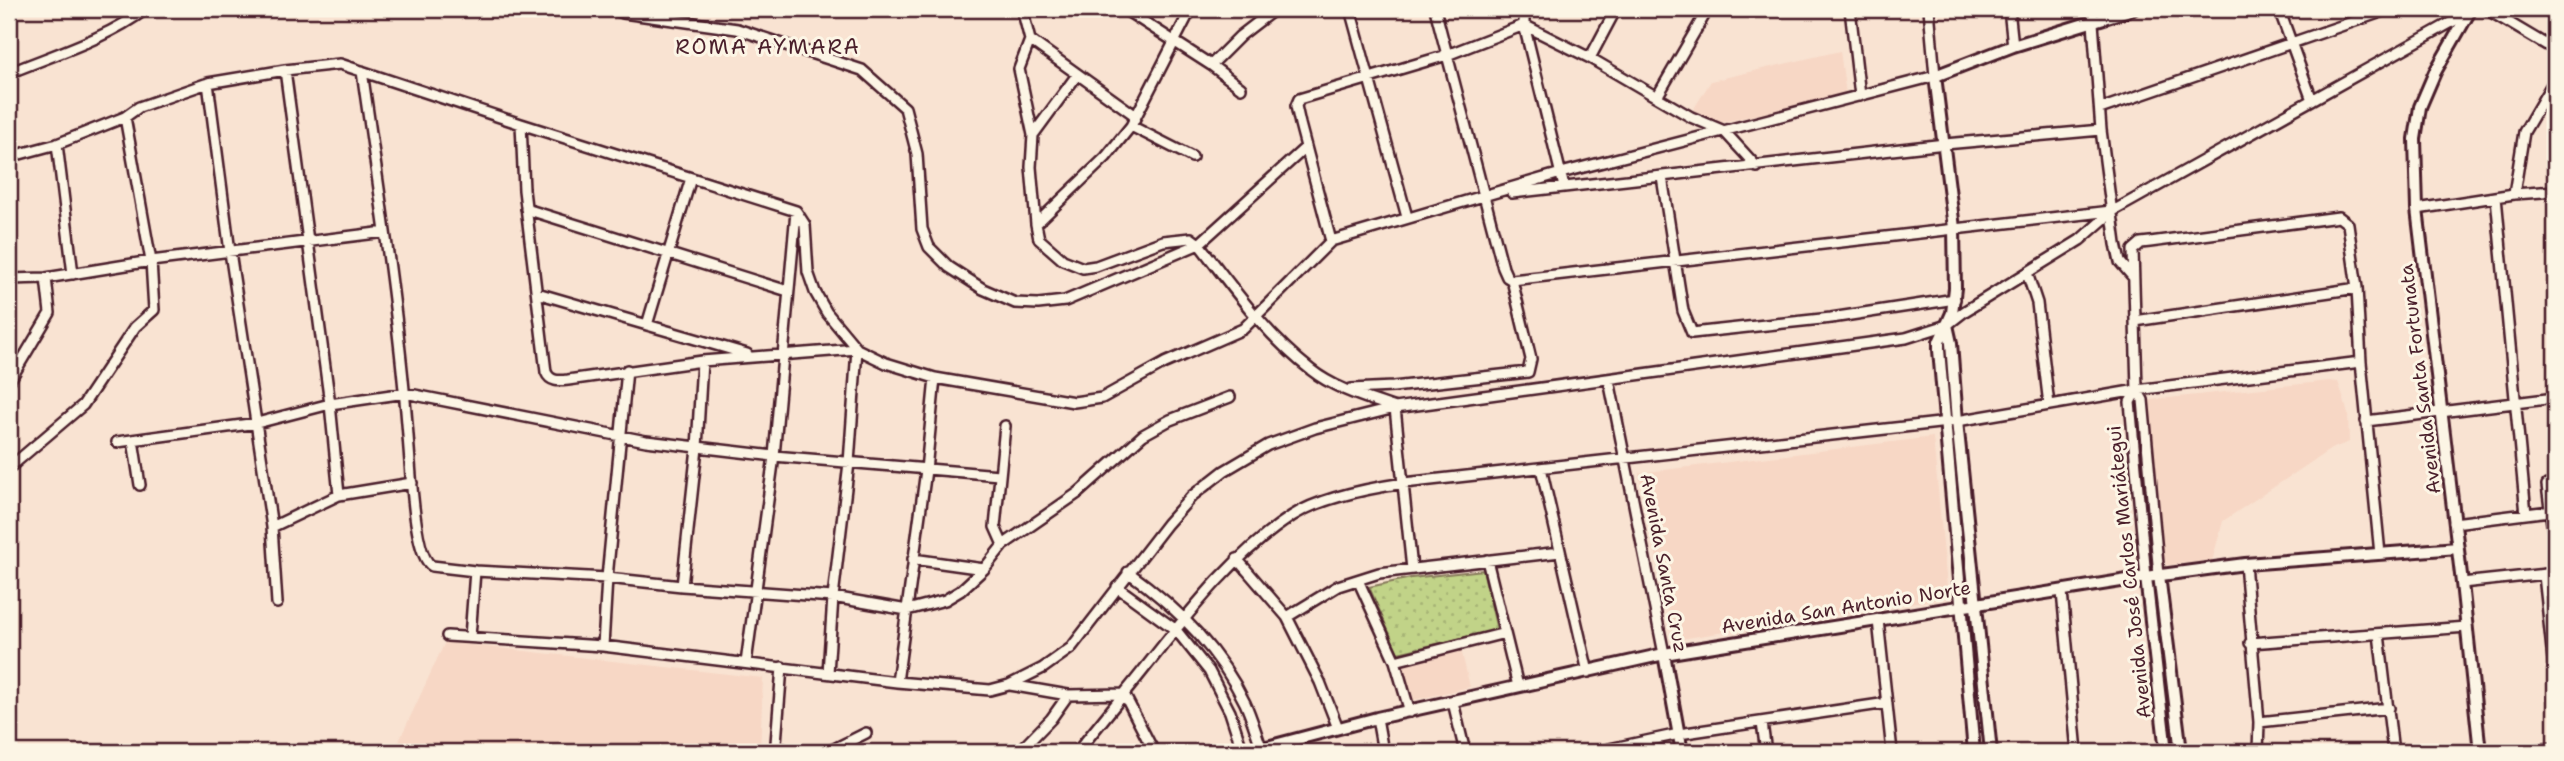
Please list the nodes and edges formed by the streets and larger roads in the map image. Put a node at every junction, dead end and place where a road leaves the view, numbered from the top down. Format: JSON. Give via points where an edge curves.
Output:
{"nodes":[{"id":1,"x":146,"y":9,"type":"edge"},
{"id":2,"x":613,"y":9,"type":"edge"},
{"id":3,"x":1022,"y":9,"type":"edge"},
{"id":4,"x":1124,"y":9,"type":"edge"},
{"id":5,"x":1191,"y":9,"type":"edge"},
{"id":6,"x":1275,"y":9,"type":"edge"},
{"id":7,"x":1350,"y":9,"type":"edge"},
{"id":8,"x":1435,"y":9,"type":"edge"},
{"id":9,"x":1524,"y":9,"type":"edge"},
{"id":10,"x":1616,"y":9,"type":"edge"},
{"id":11,"x":1709,"y":9,"type":"edge"},
{"id":12,"x":1850,"y":9,"type":"edge"},
{"id":13,"x":1929,"y":9,"type":"edge"},
{"id":14,"x":2009,"y":9,"type":"edge"},
{"id":15,"x":2133,"y":9,"type":"edge"},
{"id":16,"x":2279,"y":9,"type":"edge"},
{"id":17,"x":2390,"y":9,"type":"edge"},
{"id":18,"x":2486,"y":9,"type":"edge"},
{"id":19,"x":2469,"y":11,"type":"edge"},
{"id":20,"x":2093,"y":14,"type":"edge"},
{"id":21,"x":1524,"y":25,"type":"junction"},
{"id":22,"x":1030,"y":40,"type":"junction"},
{"id":23,"x":1174,"y":43,"type":"junction"},
{"id":24,"x":2291,"y":44,"type":"junction"},
{"id":25,"x":2013,"y":46,"type":"junction"},
{"id":26,"x":2555,"y":50,"type":"edge"},
{"id":27,"x":1447,"y":55,"type":"junction"},
{"id":28,"x":1590,"y":58,"type":"junction"},
{"id":29,"x":1211,"y":65,"type":"junction"},
{"id":30,"x":285,"y":70,"type":"junction"},
{"id":31,"x":362,"y":71,"type":"junction"},
{"id":32,"x":9,"y":73,"type":"edge"},
{"id":33,"x":1077,"y":75,"type":"junction"},
{"id":34,"x":1935,"y":76,"type":"junction"},
{"id":35,"x":2555,"y":79,"type":"edge"},
{"id":36,"x":1369,"y":80,"type":"junction"},
{"id":37,"x":208,"y":83,"type":"junction"},
{"id":38,"x":1241,"y":88,"type":"dead end"},
{"id":39,"x":1860,"y":96,"type":"junction"},
{"id":40,"x":1657,"y":97,"type":"junction"},
{"id":41,"x":2312,"y":100,"type":"junction"},
{"id":42,"x":2100,"y":109,"type":"junction"},
{"id":43,"x":1136,"y":116,"type":"junction"},
{"id":44,"x":125,"y":117,"type":"junction"},
{"id":45,"x":521,"y":124,"type":"junction"},
{"id":46,"x":1130,"y":125,"type":"junction"},
{"id":47,"x":2101,"y":130,"type":"junction"},
{"id":48,"x":1724,"y":131,"type":"junction"},
{"id":49,"x":1033,"y":135,"type":"junction"},
{"id":50,"x":57,"y":144,"type":"junction"},
{"id":51,"x":1945,"y":144,"type":"junction"},
{"id":52,"x":1306,"y":147,"type":"junction"},
{"id":53,"x":9,"y":157,"type":"edge"},
{"id":54,"x":1192,"y":157,"type":"dead end"},
{"id":55,"x":1757,"y":167,"type":"junction"},
{"id":56,"x":1561,"y":173,"type":"junction"},
{"id":57,"x":1662,"y":177,"type":"junction"},
{"id":58,"x":691,"y":178,"type":"junction"},
{"id":59,"x":1564,"y":187,"type":"junction"},
{"id":60,"x":2555,"y":191,"type":"edge"},
{"id":61,"x":2514,"y":194,"type":"junction"},
{"id":62,"x":1486,"y":197,"type":"junction"},
{"id":63,"x":2496,"y":197,"type":"junction"},
{"id":64,"x":526,"y":209,"type":"junction"},
{"id":65,"x":2417,"y":209,"type":"junction"},
{"id":66,"x":796,"y":211,"type":"junction"},
{"id":67,"x":2113,"y":211,"type":"junction"},
{"id":68,"x":1407,"y":217,"type":"junction"},
{"id":69,"x":1036,"y":224,"type":"junction"},
{"id":70,"x":1954,"y":228,"type":"junction"},
{"id":71,"x":385,"y":233,"type":"junction"},
{"id":72,"x":307,"y":241,"type":"junction"},
{"id":73,"x":1331,"y":241,"type":"junction"},
{"id":74,"x":1199,"y":244,"type":"junction"},
{"id":75,"x":230,"y":251,"type":"junction"},
{"id":76,"x":668,"y":252,"type":"junction"},
{"id":77,"x":151,"y":261,"type":"junction"},
{"id":78,"x":1674,"y":261,"type":"junction"},
{"id":79,"x":2027,"y":273,"type":"junction"},
{"id":80,"x":73,"y":274,"type":"junction"},
{"id":81,"x":2133,"y":277,"type":"junction"},
{"id":82,"x":47,"y":278,"type":"junction"},
{"id":83,"x":9,"y":279,"type":"edge"},
{"id":84,"x":1512,"y":280,"type":"junction"},
{"id":85,"x":2357,"y":288,"type":"junction"},
{"id":86,"x":788,"y":291,"type":"junction"},
{"id":87,"x":537,"y":293,"type":"junction"},
{"id":88,"x":1955,"y":299,"type":"junction"},
{"id":89,"x":1256,"y":318,"type":"junction"},
{"id":90,"x":2135,"y":321,"type":"junction"},
{"id":91,"x":647,"y":325,"type":"junction"},
{"id":92,"x":1947,"y":325,"type":"junction"},
{"id":93,"x":857,"y":349,"type":"junction"},
{"id":94,"x":783,"y":354,"type":"junction"},
{"id":95,"x":754,"y":356,"type":"junction"},
{"id":96,"x":702,"y":361,"type":"junction"},
{"id":97,"x":2361,"y":362,"type":"junction"},
{"id":98,"x":627,"y":370,"type":"junction"},
{"id":99,"x":935,"y":378,"type":"junction"},
{"id":100,"x":1609,"y":380,"type":"junction"},
{"id":101,"x":9,"y":382,"type":"edge"},
{"id":102,"x":1345,"y":389,"type":"junction"},
{"id":103,"x":2137,"y":390,"type":"junction"},
{"id":104,"x":405,"y":393,"type":"junction"},
{"id":105,"x":1230,"y":397,"type":"dead end"},
{"id":106,"x":2555,"y":398,"type":"edge"},
{"id":107,"x":2515,"y":402,"type":"junction"},
{"id":108,"x":330,"y":404,"type":"junction"},
{"id":109,"x":2049,"y":405,"type":"junction"},
{"id":110,"x":1395,"y":408,"type":"junction"},
{"id":111,"x":2440,"y":413,"type":"junction"},
{"id":112,"x":1957,"y":421,"type":"junction"},
{"id":113,"x":2366,"y":421,"type":"junction"},
{"id":114,"x":1944,"y":422,"type":"junction"},
{"id":115,"x":257,"y":423,"type":"junction"},
{"id":116,"x":1005,"y":426,"type":"dead end"},
{"id":117,"x":620,"y":436,"type":"junction"},
{"id":118,"x":133,"y":440,"type":"junction"},
{"id":119,"x":117,"y":442,"type":"dead end"},
{"id":120,"x":697,"y":448,"type":"junction"},
{"id":121,"x":774,"y":456,"type":"junction"},
{"id":122,"x":1626,"y":458,"type":"junction"},
{"id":123,"x":849,"y":463,"type":"junction"},
{"id":124,"x":9,"y":468,"type":"edge"},
{"id":125,"x":1541,"y":468,"type":"junction"},
{"id":126,"x":926,"y":471,"type":"junction"},
{"id":127,"x":999,"y":475,"type":"junction"},
{"id":128,"x":412,"y":483,"type":"junction"},
{"id":129,"x":1404,"y":483,"type":"junction"},
{"id":130,"x":140,"y":485,"type":"dead end"},
{"id":131,"x":2547,"y":485,"type":"dead end"},
{"id":132,"x":339,"y":495,"type":"junction"},
{"id":133,"x":2550,"y":511,"type":"junction"},
{"id":134,"x":2526,"y":514,"type":"junction"},
{"id":135,"x":2454,"y":523,"type":"junction"},
{"id":136,"x":272,"y":527,"type":"junction"},
{"id":137,"x":1003,"y":545,"type":"junction"},
{"id":138,"x":2555,"y":547,"type":"edge"},
{"id":139,"x":2458,"y":548,"type":"junction"},
{"id":140,"x":1560,"y":552,"type":"junction"},
{"id":141,"x":2380,"y":554,"type":"junction"},
{"id":142,"x":913,"y":559,"type":"junction"},
{"id":143,"x":1237,"y":559,"type":"junction"},
{"id":144,"x":1486,"y":560,"type":"junction"},
{"id":145,"x":2245,"y":564,"type":"junction"},
{"id":146,"x":984,"y":569,"type":"junction"},
{"id":147,"x":1412,"y":569,"type":"junction"},
{"id":148,"x":475,"y":571,"type":"junction"},
{"id":149,"x":1128,"y":572,"type":"junction"},
{"id":150,"x":2555,"y":573,"type":"edge"},
{"id":151,"x":2160,"y":575,"type":"junction"},
{"id":152,"x":2544,"y":575,"type":"junction"},
{"id":153,"x":2146,"y":577,"type":"junction"},
{"id":154,"x":607,"y":578,"type":"junction"},
{"id":155,"x":1358,"y":580,"type":"junction"},
{"id":156,"x":2462,"y":583,"type":"junction"},
{"id":157,"x":682,"y":586,"type":"junction"},
{"id":158,"x":1117,"y":587,"type":"junction"},
{"id":159,"x":755,"y":592,"type":"junction"},
{"id":160,"x":2062,"y":592,"type":"junction"},
{"id":161,"x":833,"y":597,"type":"junction"},
{"id":162,"x":277,"y":603,"type":"dead end"},
{"id":163,"x":1975,"y":604,"type":"junction"},
{"id":164,"x":1963,"y":607,"type":"junction"},
{"id":165,"x":907,"y":610,"type":"junction"},
{"id":166,"x":1286,"y":617,"type":"junction"},
{"id":167,"x":1186,"y":619,"type":"junction"},
{"id":168,"x":1878,"y":620,"type":"junction"},
{"id":169,"x":2467,"y":627,"type":"junction"},
{"id":170,"x":1176,"y":630,"type":"junction"},
{"id":171,"x":1505,"y":633,"type":"junction"},
{"id":172,"x":2379,"y":634,"type":"junction"},
{"id":173,"x":447,"y":636,"type":"dead end"},
{"id":174,"x":470,"y":637,"type":"junction"},
{"id":175,"x":2250,"y":643,"type":"junction"},
{"id":176,"x":603,"y":646,"type":"junction"},
{"id":177,"x":1664,"y":654,"type":"junction"},
{"id":178,"x":1395,"y":661,"type":"junction"},
{"id":179,"x":746,"y":663,"type":"junction"},
{"id":180,"x":782,"y":667,"type":"junction"},
{"id":181,"x":1588,"y":672,"type":"junction"},
{"id":182,"x":828,"y":673,"type":"junction"},
{"id":183,"x":2555,"y":678,"type":"edge"},
{"id":184,"x":897,"y":682,"type":"junction"},
{"id":185,"x":1009,"y":685,"type":"junction"},
{"id":186,"x":1518,"y":687,"type":"junction"},
{"id":187,"x":1125,"y":694,"type":"junction"},
{"id":188,"x":1068,"y":695,"type":"junction"},
{"id":189,"x":1453,"y":702,"type":"junction"},
{"id":190,"x":1886,"y":703,"type":"junction"},
{"id":191,"x":2389,"y":708,"type":"junction"},
{"id":192,"x":1410,"y":712,"type":"junction"},
{"id":193,"x":1377,"y":718,"type":"junction"},
{"id":194,"x":2259,"y":722,"type":"junction"},
{"id":195,"x":1762,"y":723,"type":"junction"},
{"id":196,"x":1338,"y":728,"type":"junction"},
{"id":197,"x":866,"y":733,"type":"dead end"},
{"id":198,"x":1679,"y":734,"type":"junction"},
{"id":199,"x":2555,"y":749,"type":"edge"},
{"id":200,"x":1262,"y":751,"type":"edge"},
{"id":201,"x":1606,"y":751,"type":"edge"},
{"id":202,"x":792,"y":752,"type":"edge"},
{"id":203,"x":828,"y":752,"type":"edge"},
{"id":204,"x":1019,"y":752,"type":"edge"},
{"id":205,"x":1077,"y":752,"type":"edge"},
{"id":206,"x":1154,"y":752,"type":"edge"},
{"id":207,"x":1246,"y":752,"type":"edge"},
{"id":208,"x":1383,"y":752,"type":"edge"},
{"id":209,"x":1465,"y":752,"type":"edge"},
{"id":210,"x":1595,"y":752,"type":"edge"},
{"id":211,"x":1682,"y":752,"type":"edge"},
{"id":212,"x":1766,"y":752,"type":"edge"},
{"id":213,"x":1892,"y":752,"type":"edge"},
{"id":214,"x":1974,"y":752,"type":"edge"},
{"id":215,"x":1991,"y":752,"type":"edge"},
{"id":216,"x":2077,"y":752,"type":"edge"},
{"id":217,"x":2166,"y":752,"type":"edge"},
{"id":218,"x":2181,"y":752,"type":"edge"},
{"id":219,"x":2258,"y":752,"type":"edge"},
{"id":220,"x":2393,"y":752,"type":"edge"},
{"id":221,"x":2480,"y":752,"type":"edge"},
{"id":222,"x":2522,"y":752,"type":"edge"}],
"edges":[{"from":1,"to":32,"type":"street","via":[[99,36]]},
{"from":2,"to":74,"type":"street","via":[[737,29],[862,70],[905,108],[917,153],[922,229],[929,247],[949,267],[1014,303],[1065,301]]},
{"from":3,"to":22,"type":"street"},
{"from":4,"to":23,"type":"street"},
{"from":5,"to":23,"type":"street"},
{"from":6,"to":29,"type":"street"},
{"from":7,"to":36,"type":"street"},
{"from":8,"to":27,"type":"street"},
{"from":9,"to":21,"type":"street"},
{"from":10,"to":28,"type":"street"},
{"from":11,"to":40,"type":"street"},
{"from":12,"to":39,"type":"street"},
{"from":13,"to":34,"type":"street"},
{"from":14,"to":25,"type":"street"},
{"from":15,"to":20,"type":"street"},
{"from":16,"to":24,"type":"street"},
{"from":17,"to":24,"type":"street"},
{"from":18,"to":26,"type":"street"},
{"from":19,"to":41,"type":"street"},
{"from":19,"to":65,"type":"street","name":"Avenida Santa Fortunata","via":[[2420,107],[2414,139]]},
{"from":20,"to":25,"type":"street"},
{"from":20,"to":42,"type":"street"},
{"from":21,"to":27,"type":"street"},
{"from":21,"to":28,"type":"street"},
{"from":21,"to":56,"type":"street"},
{"from":22,"to":33,"type":"street"},
{"from":22,"to":49,"type":"street","via":[[1019,69]]},
{"from":23,"to":29,"type":"street"},
{"from":23,"to":43,"type":"street"},
{"from":24,"to":41,"type":"street"},
{"from":24,"to":42,"type":"street"},
{"from":25,"to":34,"type":"street"},
{"from":27,"to":36,"type":"street"},
{"from":27,"to":62,"type":"street"},
{"from":28,"to":40,"type":"street"},
{"from":29,"to":38,"type":"street"},
{"from":30,"to":31,"type":"street","via":[[340,64]]},
{"from":30,"to":37,"type":"street"},
{"from":30,"to":72,"type":"street"},
{"from":31,"to":45,"type":"street"},
{"from":31,"to":71,"type":"street"},
{"from":33,"to":43,"type":"street"},
{"from":33,"to":49,"type":"street"},
{"from":34,"to":39,"type":"street"},
{"from":34,"to":51,"type":"street"},
{"from":35,"to":61,"type":"street","via":[[2524,132]]},
{"from":36,"to":52,"type":"street","via":[[1299,99],[1296,106]]},
{"from":36,"to":68,"type":"street"},
{"from":37,"to":44,"type":"street","via":[[139,107]]},
{"from":37,"to":75,"type":"street"},
{"from":39,"to":48,"type":"street"},
{"from":40,"to":48,"type":"street"},
{"from":41,"to":67,"type":"street"},
{"from":42,"to":47,"type":"street"},
{"from":43,"to":46,"type":"street"},
{"from":44,"to":50,"type":"street"},
{"from":44,"to":77,"type":"street"},
{"from":45,"to":58,"type":"street"},
{"from":45,"to":64,"type":"street"},
{"from":46,"to":54,"type":"street"},
{"from":46,"to":69,"type":"street","via":[[1106,157]]},
{"from":47,"to":51,"type":"street"},
{"from":47,"to":67,"type":"street"},
{"from":48,"to":55,"type":"street"},
{"from":48,"to":56,"type":"street"},
{"from":49,"to":69,"type":"street"},
{"from":50,"to":53,"type":"street"},
{"from":50,"to":80,"type":"street"},
{"from":51,"to":55,"type":"street"},
{"from":51,"to":70,"type":"street"},
{"from":52,"to":73,"type":"street"},
{"from":52,"to":74,"type":"street"},
{"from":55,"to":57,"type":"street"},
{"from":56,"to":59,"type":"street"},
{"from":56,"to":62,"type":"street"},
{"from":57,"to":59,"type":"street"},
{"from":57,"to":78,"type":"street"},
{"from":58,"to":66,"type":"street"},
{"from":58,"to":76,"type":"street"},
{"from":59,"to":62,"type":"street"},
{"from":60,"to":61,"type":"street"},
{"from":61,"to":63,"type":"street"},
{"from":62,"to":68,"type":"street"},
{"from":62,"to":84,"type":"street","via":[[1503,268]]},
{"from":63,"to":65,"type":"street"},
{"from":63,"to":107,"type":"street"},
{"from":64,"to":76,"type":"street"},
{"from":64,"to":87,"type":"street"},
{"from":65,"to":111,"type":"street","name":"Avenida Santa Fortunata"},
{"from":66,"to":86,"type":"street"},
{"from":66,"to":93,"type":"street","via":[[804,225],[807,272],[815,292]]},
{"from":67,"to":70,"type":"street"},
{"from":67,"to":79,"type":"street","via":[[2080,240]]},
{"from":67,"to":81,"type":"street","via":[[2120,262]]},
{"from":68,"to":73,"type":"street"},
{"from":69,"to":74,"type":"street","via":[[1039,239],[1063,260],[1083,268],[1163,241],[1191,238]]},
{"from":70,"to":78,"type":"street"},
{"from":70,"to":88,"type":"street"},
{"from":71,"to":72,"type":"street"},
{"from":71,"to":104,"type":"street"},
{"from":72,"to":75,"type":"street"},
{"from":72,"to":108,"type":"street"},
{"from":73,"to":89,"type":"street"},
{"from":74,"to":89,"type":"street"},
{"from":75,"to":77,"type":"street"},
{"from":75,"to":115,"type":"street"},
{"from":76,"to":86,"type":"street"},
{"from":76,"to":91,"type":"street"},
{"from":77,"to":80,"type":"street"},
{"from":77,"to":124,"type":"street","via":[[154,310],[135,327],[83,405]]},
{"from":78,"to":84,"type":"street"},
{"from":78,"to":88,"type":"street","via":[[1692,333]]},
{"from":79,"to":92,"type":"street"},
{"from":79,"to":109,"type":"street","via":[[2037,303]]},
{"from":80,"to":82,"type":"street"},
{"from":81,"to":85,"type":"street","via":[[2133,250],[2141,243],[2339,218],[2348,224]]},
{"from":81,"to":90,"type":"street","name":"Avenida José Carlos Mariátegui"},
{"from":82,"to":83,"type":"street"},
{"from":82,"to":101,"type":"street","via":[[50,313]]},
{"from":84,"to":102,"type":"street","via":[[1531,359],[1528,372]]},
{"from":85,"to":90,"type":"street"},
{"from":85,"to":97,"type":"street"},
{"from":86,"to":94,"type":"street"},
{"from":87,"to":91,"type":"street"},
{"from":87,"to":98,"type":"street","via":[[546,372],[551,379]]},
{"from":88,"to":92,"type":"street"},
{"from":89,"to":99,"type":"street","via":[[1243,329],[1102,398],[1074,402]]},
{"from":89,"to":102,"type":"street","via":[[1312,371]]},
{"from":90,"to":103,"type":"street","name":"Avenida José Carlos Mariátegui"},
{"from":91,"to":95,"type":"street"},
{"from":92,"to":100,"type":"street","via":[[1906,338]]},
{"from":92,"to":112,"type":"street"},
{"from":92,"to":114,"type":"street","via":[[1939,342]]},
{"from":93,"to":94,"type":"street"},
{"from":93,"to":99,"type":"street"},
{"from":93,"to":123,"type":"street"},
{"from":94,"to":95,"type":"street"},
{"from":94,"to":121,"type":"street"},
{"from":95,"to":96,"type":"street"},
{"from":96,"to":98,"type":"street"},
{"from":96,"to":120,"type":"street"},
{"from":97,"to":103,"type":"street"},
{"from":97,"to":113,"type":"street"},
{"from":98,"to":117,"type":"street"},
{"from":99,"to":126,"type":"street"},
{"from":100,"to":110,"type":"street"},
{"from":100,"to":122,"type":"street","name":"Avenida Santa Cruz"},
{"from":102,"to":110,"type":"street"},
{"from":103,"to":109,"type":"street"},
{"from":103,"to":151,"type":"street","name":"Avenida José Carlos Mariátegui","via":[[2143,400]]},
{"from":103,"to":153,"type":"street","name":"Avenida José Carlos Mariátegui","via":[[2130,402]]},
{"from":104,"to":108,"type":"street"},
{"from":104,"to":117,"type":"street"},
{"from":104,"to":128,"type":"street"},
{"from":105,"to":137,"type":"street","via":[[1143,435],[1078,493]]},
{"from":106,"to":107,"type":"street"},
{"from":107,"to":111,"type":"street"},
{"from":107,"to":134,"type":"street"},
{"from":108,"to":115,"type":"street"},
{"from":108,"to":132,"type":"street"},
{"from":109,"to":112,"type":"street"},
{"from":110,"to":129,"type":"street"},
{"from":110,"to":149,"type":"street","via":[[1268,445],[1224,471],[1192,496]]},
{"from":111,"to":113,"type":"street"},
{"from":111,"to":135,"type":"street","name":"Avenida Santa Fortunata"},
{"from":112,"to":114,"type":"street"},
{"from":112,"to":163,"type":"street"},
{"from":113,"to":141,"type":"street"},
{"from":114,"to":122,"type":"street"},
{"from":114,"to":164,"type":"street"},
{"from":115,"to":118,"type":"street"},
{"from":115,"to":136,"type":"street"},
{"from":116,"to":127,"type":"street"},
{"from":117,"to":120,"type":"street"},
{"from":117,"to":154,"type":"street"},
{"from":118,"to":119,"type":"street"},
{"from":118,"to":130,"type":"street"},
{"from":120,"to":121,"type":"street"},
{"from":120,"to":157,"type":"street"},
{"from":121,"to":123,"type":"street"},
{"from":121,"to":159,"type":"street"},
{"from":122,"to":125,"type":"street"},
{"from":122,"to":177,"type":"street","name":"Avenida Santa Cruz"},
{"from":123,"to":126,"type":"street"},
{"from":123,"to":161,"type":"street"},
{"from":125,"to":129,"type":"street"},
{"from":125,"to":140,"type":"street"},
{"from":126,"to":127,"type":"street"},
{"from":126,"to":142,"type":"street"},
{"from":127,"to":137,"type":"street","via":[[995,527]]},
{"from":128,"to":132,"type":"street"},
{"from":128,"to":148,"type":"street","via":[[420,551],[427,563]]},
{"from":129,"to":143,"type":"street","via":[[1345,495],[1294,514]]},
{"from":129,"to":147,"type":"street"},
{"from":131,"to":133,"type":"street"},
{"from":132,"to":136,"type":"street"},
{"from":133,"to":134,"type":"street"},
{"from":133,"to":138,"type":"street"},
{"from":134,"to":135,"type":"street"},
{"from":135,"to":139,"type":"street","name":"Avenida Santa Fortunata"},
{"from":136,"to":162,"type":"street"},
{"from":137,"to":146,"type":"street"},
{"from":139,"to":141,"type":"street","name":"Avenida San Antonio Norte"},
{"from":139,"to":156,"type":"street","name":"Avenida Santa Fortunata"},
{"from":140,"to":144,"type":"street"},
{"from":140,"to":181,"type":"street"},
{"from":141,"to":145,"type":"street","name":"Avenida San Antonio Norte"},
{"from":142,"to":146,"type":"street"},
{"from":142,"to":165,"type":"street"},
{"from":143,"to":166,"type":"street"},
{"from":143,"to":167,"type":"street"},
{"from":144,"to":147,"type":"street"},
{"from":144,"to":171,"type":"street"},
{"from":145,"to":151,"type":"street","name":"Avenida San Antonio Norte"},
{"from":145,"to":175,"type":"street"},
{"from":146,"to":165,"type":"street","via":[[944,600]]},
{"from":147,"to":155,"type":"street"},
{"from":148,"to":154,"type":"street"},
{"from":148,"to":174,"type":"street"},
{"from":149,"to":158,"type":"street"},
{"from":149,"to":167,"type":"street"},
{"from":150,"to":152,"type":"street"},
{"from":151,"to":153,"type":"street","name":"Avenida San Antonio Norte"},
{"from":151,"to":218,"type":"street","name":"Avenida José Carlos Mariátegui"},
{"from":152,"to":156,"type":"street"},
{"from":152,"to":183,"type":"street"},
{"from":153,"to":160,"type":"street","name":"Avenida San Antonio Norte"},
{"from":153,"to":217,"type":"street","name":"Avenida José Carlos Mariátegui"},
{"from":154,"to":157,"type":"street"},
{"from":154,"to":176,"type":"street"},
{"from":155,"to":166,"type":"street","via":[[1338,586]]},
{"from":155,"to":178,"type":"street"},
{"from":156,"to":169,"type":"street","name":"Avenida Santa Fortunata"},
{"from":157,"to":159,"type":"street"},
{"from":158,"to":170,"type":"street"},
{"from":158,"to":185,"type":"street","via":[[1071,648]]},
{"from":159,"to":161,"type":"street"},
{"from":159,"to":179,"type":"street"},
{"from":160,"to":163,"type":"street","name":"Avenida San Antonio Norte"},
{"from":160,"to":216,"type":"street"},
{"from":161,"to":165,"type":"street"},
{"from":161,"to":182,"type":"street"},
{"from":163,"to":164,"type":"street","name":"Avenida San Antonio Norte"},
{"from":163,"to":215,"type":"street"},
{"from":164,"to":168,"type":"street","name":"Avenida San Antonio Norte"},
{"from":164,"to":214,"type":"street"},
{"from":165,"to":184,"type":"street"},
{"from":166,"to":196,"type":"street"},
{"from":167,"to":170,"type":"street"},
{"from":167,"to":200,"type":"street","via":[[1245,704]]},
{"from":168,"to":177,"type":"street","name":"Avenida San Antonio Norte"},
{"from":168,"to":190,"type":"street"},
{"from":169,"to":172,"type":"street"},
{"from":169,"to":221,"type":"street","name":"Avenida Santa Fortunata"},
{"from":170,"to":187,"type":"street"},
{"from":170,"to":207,"type":"street","via":[[1209,671]]},
{"from":171,"to":178,"type":"street"},
{"from":171,"to":186,"type":"street"},
{"from":172,"to":175,"type":"street"},
{"from":172,"to":191,"type":"street"},
{"from":173,"to":174,"type":"street"},
{"from":174,"to":176,"type":"street"},
{"from":175,"to":194,"type":"street"},
{"from":176,"to":179,"type":"street"},
{"from":177,"to":181,"type":"street","name":"Avenida San Antonio Norte"},
{"from":177,"to":198,"type":"street","name":"Avenida Santa Cruz"},
{"from":178,"to":192,"type":"street"},
{"from":179,"to":180,"type":"street"},
{"from":180,"to":182,"type":"street"},
{"from":180,"to":202,"type":"street","via":[[776,743]]},
{"from":181,"to":186,"type":"street","name":"Avenida San Antonio Norte"},
{"from":182,"to":184,"type":"street"},
{"from":184,"to":185,"type":"street","via":[[990,690]]},
{"from":185,"to":188,"type":"street"},
{"from":186,"to":189,"type":"street","name":"Avenida San Antonio Norte"},
{"from":187,"to":188,"type":"street"},
{"from":187,"to":205,"type":"street"},
{"from":187,"to":206,"type":"street"},
{"from":188,"to":204,"type":"street","via":[[1052,719]]},
{"from":189,"to":192,"type":"street","name":"Avenida San Antonio Norte"},
{"from":189,"to":209,"type":"street"},
{"from":190,"to":195,"type":"street"},
{"from":190,"to":213,"type":"street"},
{"from":191,"to":194,"type":"street"},
{"from":191,"to":220,"type":"street"},
{"from":192,"to":193,"type":"street","name":"Avenida San Antonio Norte"},
{"from":193,"to":196,"type":"street","name":"Avenida San Antonio Norte"},
{"from":193,"to":208,"type":"street"},
{"from":194,"to":219,"type":"street"},
{"from":195,"to":198,"type":"street"},
{"from":195,"to":212,"type":"street"},
{"from":196,"to":200,"type":"street","name":"Avenida San Antonio Norte"},
{"from":197,"to":203,"type":"street"},
{"from":198,"to":201,"type":"street"},
{"from":198,"to":211,"type":"street","name":"Avenida Santa Cruz"},
{"from":199,"to":222,"type":"street"},
{"from":200,"to":207,"type":"street","name":"Avenida San Antonio Norte"},
{"from":201,"to":210,"type":"street"}]}
